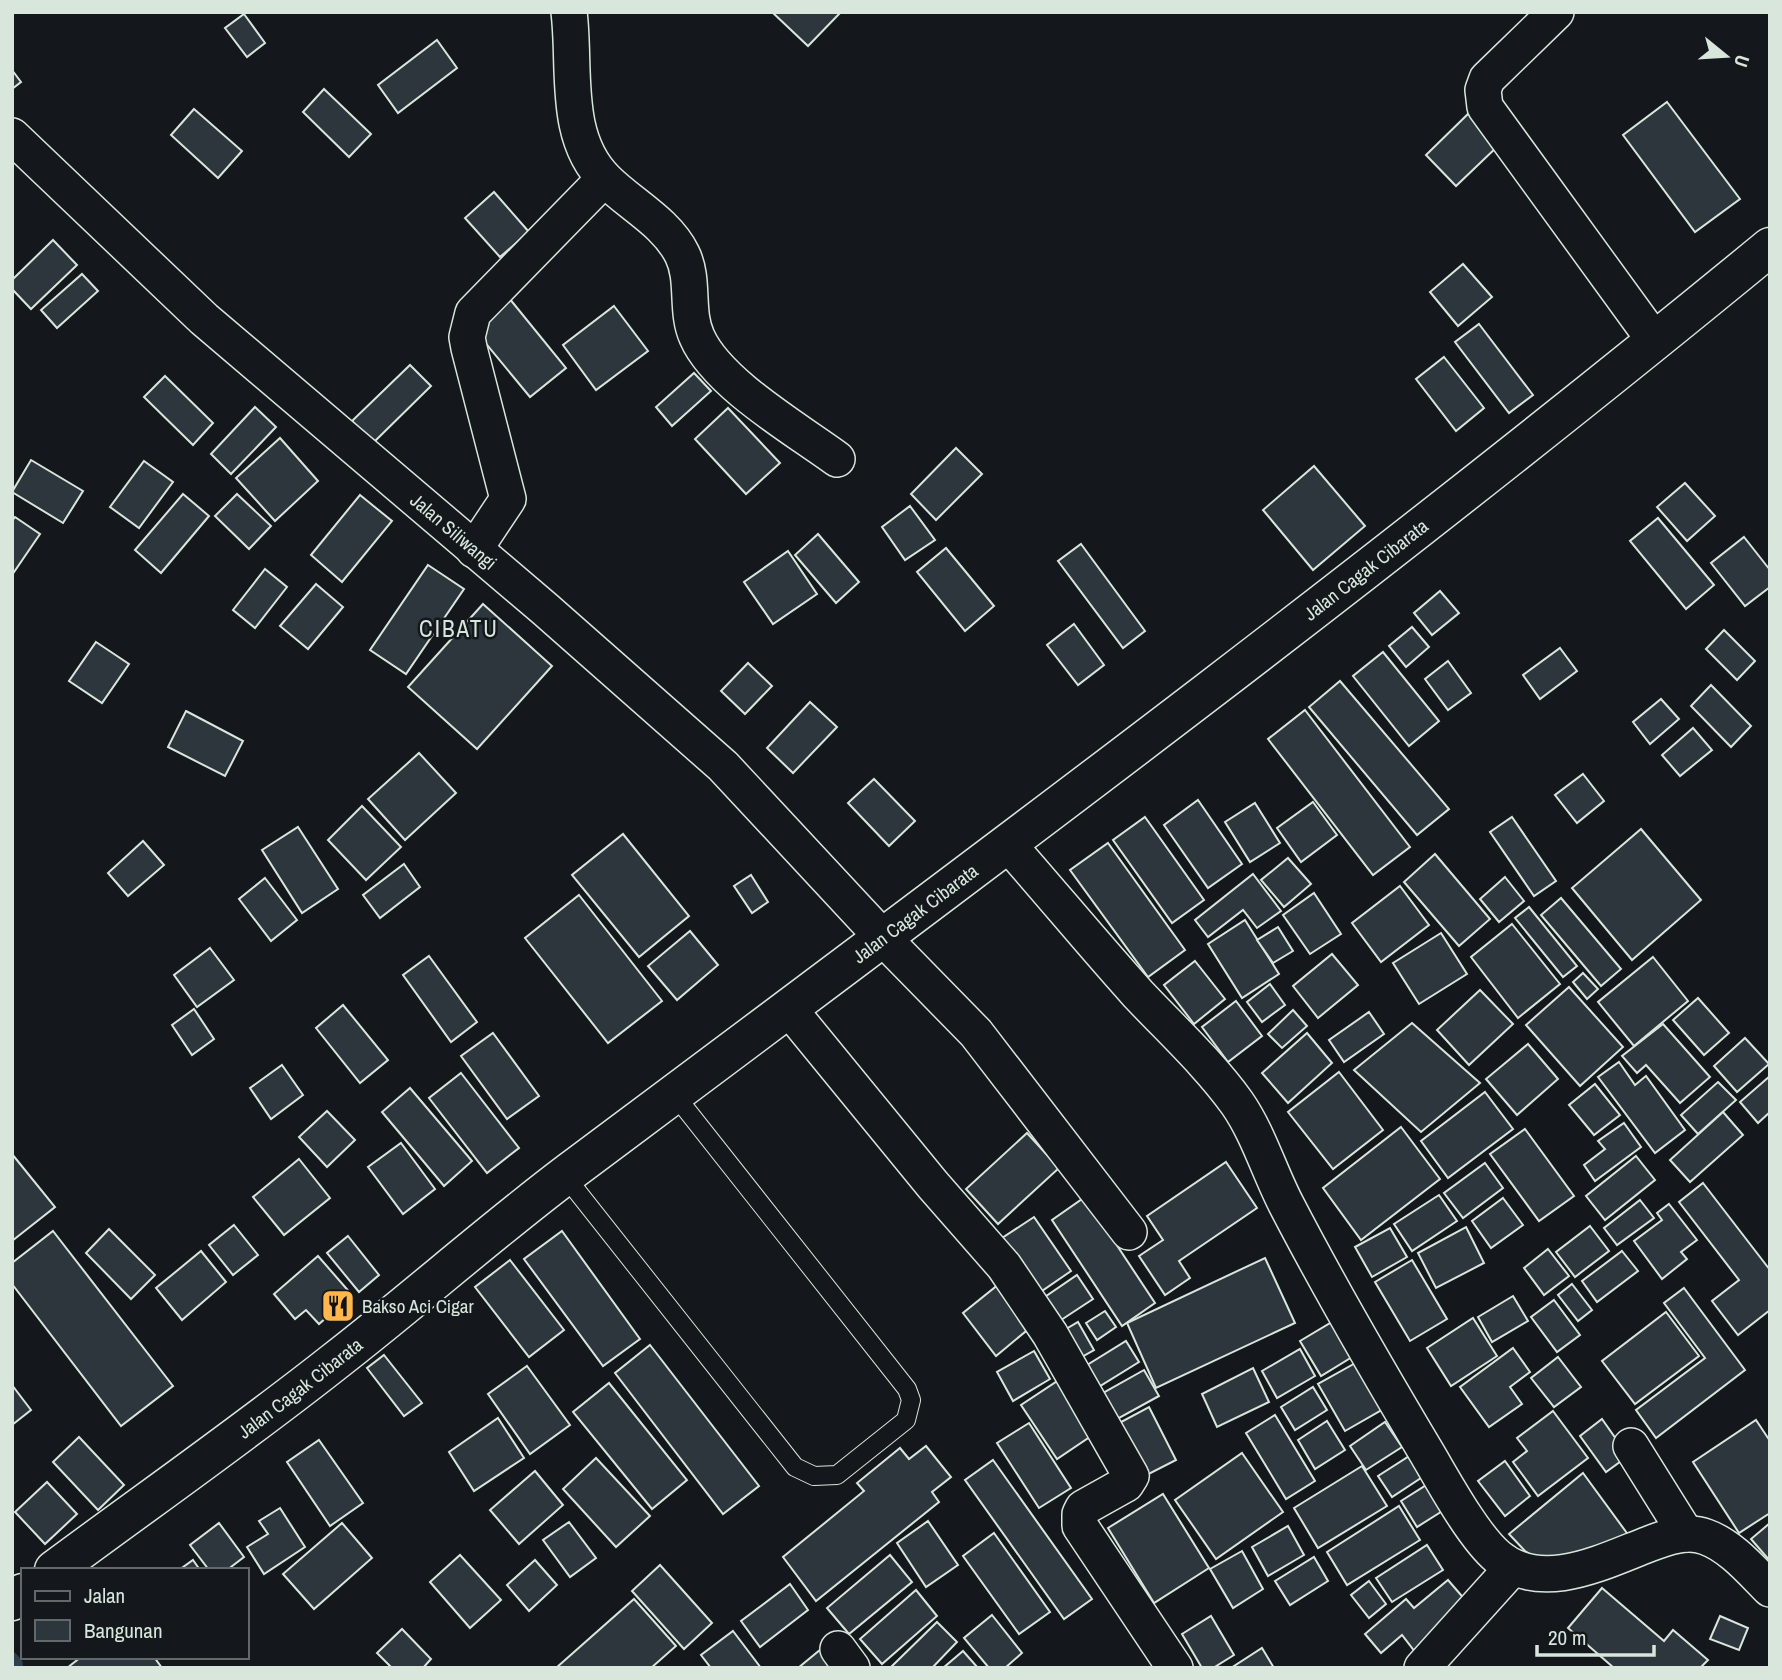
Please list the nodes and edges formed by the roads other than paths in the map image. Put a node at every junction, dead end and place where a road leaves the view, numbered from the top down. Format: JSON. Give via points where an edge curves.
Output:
{"nodes":[{"id":1,"x":569,"y":12,"type":"edge"},
{"id":2,"x":1556,"y":12,"type":"edge"},
{"id":3,"x":12,"y":136,"type":"edge"},
{"id":4,"x":604,"y":179,"type":"junction"},
{"id":5,"x":1770,"y":247,"type":"edge"},
{"id":6,"x":1655,"y":341,"type":"junction"},
{"id":7,"x":836,"y":459,"type":"dead end"},
{"id":8,"x":474,"y":550,"type":"junction"},
{"id":9,"x":1007,"y":843,"type":"junction"},
{"id":10,"x":884,"y":939,"type":"junction"},
{"id":11,"x":789,"y":1009,"type":"junction"},
{"id":12,"x":674,"y":1094,"type":"junction"},
{"id":13,"x":565,"y":1176,"type":"junction"},
{"id":14,"x":1129,"y":1233,"type":"dead end"},
{"id":15,"x":1631,"y":1446,"type":"dead end"},
{"id":16,"x":1686,"y":1534,"type":"junction"},
{"id":17,"x":1513,"y":1567,"type":"junction"},
{"id":18,"x":57,"y":1568,"type":"edge"},
{"id":19,"x":1770,"y":1589,"type":"edge"},
{"id":20,"x":1175,"y":1668,"type":"edge"},
{"id":21,"x":1422,"y":1668,"type":"edge"}],
"edges":[{"from":1,"to":4,"type":"street","via":[[574,112],[580,136]]},
{"from":2,"to":6,"type":"street","via":[[1487,79],[1485,107]]},
{"from":3,"to":8,"type":"street","name":"Jalan Siliwangi","via":[[204,319]]},
{"from":4,"to":7,"type":"street","via":[[670,234],[683,256],[690,283],[690,317],[705,352],[738,386]]},
{"from":4,"to":8,"type":"street","via":[[473,313],[469,348],[508,499]]},
{"from":5,"to":6,"type":"highway","name":"Jalan Cagak Cibarata"},
{"from":6,"to":9,"type":"highway","name":"Jalan Cagak Cibarata"},
{"from":8,"to":10,"type":"street","name":"Jalan Siliwangi","via":[[723,766]]},
{"from":9,"to":10,"type":"highway","name":"Jalan Cagak Cibarata"},
{"from":9,"to":17,"type":"street","via":[[1238,1105],[1285,1203],[1378,1371],[1487,1546]]},
{"from":10,"to":11,"type":"highway","name":"Jalan Cagak Cibarata"},
{"from":10,"to":14,"type":"street","name":"Jalan Siliwangi","via":[[976,1033]]},
{"from":11,"to":12,"type":"highway","name":"Jalan Cagak Cibarata"},
{"from":11,"to":20,"type":"street","via":[[1004,1266],[1094,1408],[1131,1476],[1126,1484],[1080,1510],[1080,1526]]},
{"from":12,"to":13,"type":"highway","name":"Jalan Cagak Cibarata"},
{"from":12,"to":13,"type":"lane","via":[[907,1389],[911,1400],[906,1420],[837,1475],[814,1476],[795,1467]]},
{"from":13,"to":18,"type":"highway","name":"Jalan Cagak Cibarata","via":[[332,1364]]},
{"from":15,"to":16,"type":"street"},
{"from":16,"to":17,"type":"street","via":[[1578,1570],[1549,1574]]},
{"from":16,"to":19,"type":"street","via":[[1707,1537],[1737,1556]]},
{"from":17,"to":21,"type":"street"}]}
